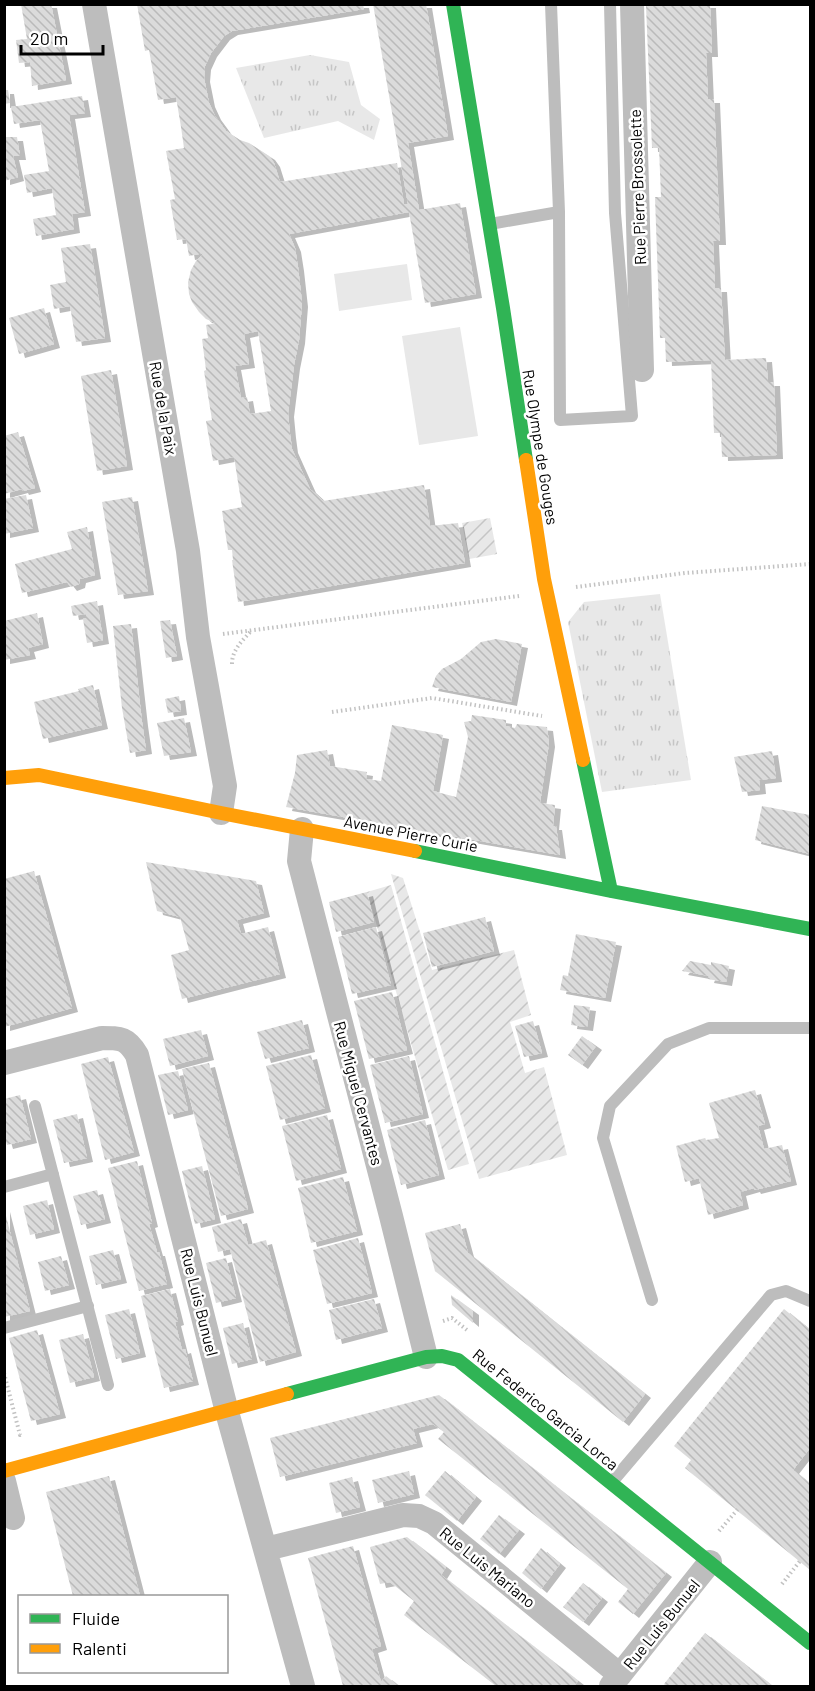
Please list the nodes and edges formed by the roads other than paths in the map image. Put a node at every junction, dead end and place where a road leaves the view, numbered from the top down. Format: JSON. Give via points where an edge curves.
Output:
{"nodes":[{"id":1,"x":94,"y":4,"type":"edge"},
{"id":2,"x":453,"y":4,"type":"edge"},
{"id":3,"x":551,"y":4,"type":"edge"},
{"id":4,"x":610,"y":4,"type":"edge"},
{"id":5,"x":632,"y":4,"type":"edge"},
{"id":6,"x":560,"y":212,"type":"junction"},
{"id":7,"x":489,"y":224,"type":"junction"},
{"id":8,"x":642,"y":370,"type":"dead end"},
{"id":9,"x":4,"y":778,"type":"edge"},
{"id":10,"x":221,"y":813,"type":"junction"},
{"id":11,"x":302,"y":829,"type":"junction"},
{"id":12,"x":611,"y":891,"type":"junction"},
{"id":13,"x":810,"y":929,"type":"edge"},
{"id":14,"x":810,"y":1028,"type":"edge"},
{"id":15,"x":4,"y":1064,"type":"edge"},
{"id":16,"x":35,"y":1106,"type":"dead end"},
{"id":17,"x":53,"y":1174,"type":"junction"},
{"id":18,"x":4,"y":1187,"type":"edge"},
{"id":19,"x":652,"y":1300,"type":"dead end"},
{"id":20,"x":810,"y":1301,"type":"edge"},
{"id":21,"x":88,"y":1306,"type":"junction"},
{"id":22,"x":4,"y":1328,"type":"edge"},
{"id":23,"x":426,"y":1357,"type":"junction"},
{"id":24,"x":108,"y":1385,"type":"dead end"},
{"id":25,"x":227,"y":1412,"type":"junction"},
{"id":26,"x":4,"y":1471,"type":"edge"},
{"id":27,"x":4,"y":1481,"type":"edge"},
{"id":28,"x":612,"y":1483,"type":"junction"},
{"id":29,"x":13,"y":1518,"type":"dead end"},
{"id":30,"x":266,"y":1549,"type":"junction"},
{"id":31,"x":710,"y":1562,"type":"junction"},
{"id":32,"x":810,"y":1644,"type":"edge"},
{"id":33,"x":615,"y":1681,"type":"edge"},
{"id":34,"x":303,"y":1686,"type":"edge"}],
"edges":[{"from":1,"to":10,"type":"street","name":"Rue de la Paix","via":[[225,786]]},
{"from":2,"to":7,"type":"street","name":"Rue Olympe de Gouges"},
{"from":3,"to":6,"type":"lane"},
{"from":4,"to":6,"type":"lane","via":[[615,213],[632,416],[560,420]]},
{"from":5,"to":8,"type":"street","name":"Rue Pierre Brossolette"},
{"from":6,"to":7,"type":"lane"},
{"from":7,"to":12,"type":"street","name":"Rue Olympe de Gouges","via":[[547,591]]},
{"from":9,"to":10,"type":"street","name":"Avenue Pierre Curie","via":[[39,775]]},
{"from":10,"to":11,"type":"street","name":"Avenue Pierre Curie"},
{"from":11,"to":12,"type":"street","name":"Avenue Pierre Curie"},
{"from":11,"to":23,"type":"street","name":"Rue Miguel Cervantes","via":[[299,861]]},
{"from":12,"to":13,"type":"street","name":"Avenue Pierre Curie"},
{"from":14,"to":19,"type":"lane","via":[[709,1028],[668,1044],[610,1106],[603,1138]]},
{"from":15,"to":25,"type":"street","name":"Rue Luis Bunuel","via":[[102,1038],[130,1043],[137,1055]]},
{"from":16,"to":17,"type":"lane"},
{"from":17,"to":18,"type":"lane"},
{"from":17,"to":21,"type":"lane"},
{"from":20,"to":28,"type":"lane","via":[[786,1291],[771,1295]]},
{"from":21,"to":22,"type":"lane"},
{"from":21,"to":24,"type":"lane"},
{"from":23,"to":25,"type":"street","name":"Rue Federico Garcia Lorca"},
{"from":23,"to":28,"type":"street","name":"Rue Federico Garcia Lorca","via":[[458,1360]]},
{"from":25,"to":26,"type":"street","name":"Rue Federico Garcia Lorca"},
{"from":25,"to":30,"type":"street","name":"Rue Luis Bunuel"},
{"from":27,"to":29,"type":"street"},
{"from":28,"to":31,"type":"street","name":"Rue Federico Garcia Lorca"},
{"from":30,"to":33,"type":"street","name":"Rue Luis Mariano","via":[[403,1515],[419,1516],[434,1523]]},
{"from":30,"to":34,"type":"street","name":"Rue Luis Bunuel"},
{"from":31,"to":32,"type":"street","name":"Rue Federico Garcia Lorca"},
{"from":31,"to":33,"type":"street","name":"Rue Luis Bunuel"}]}
